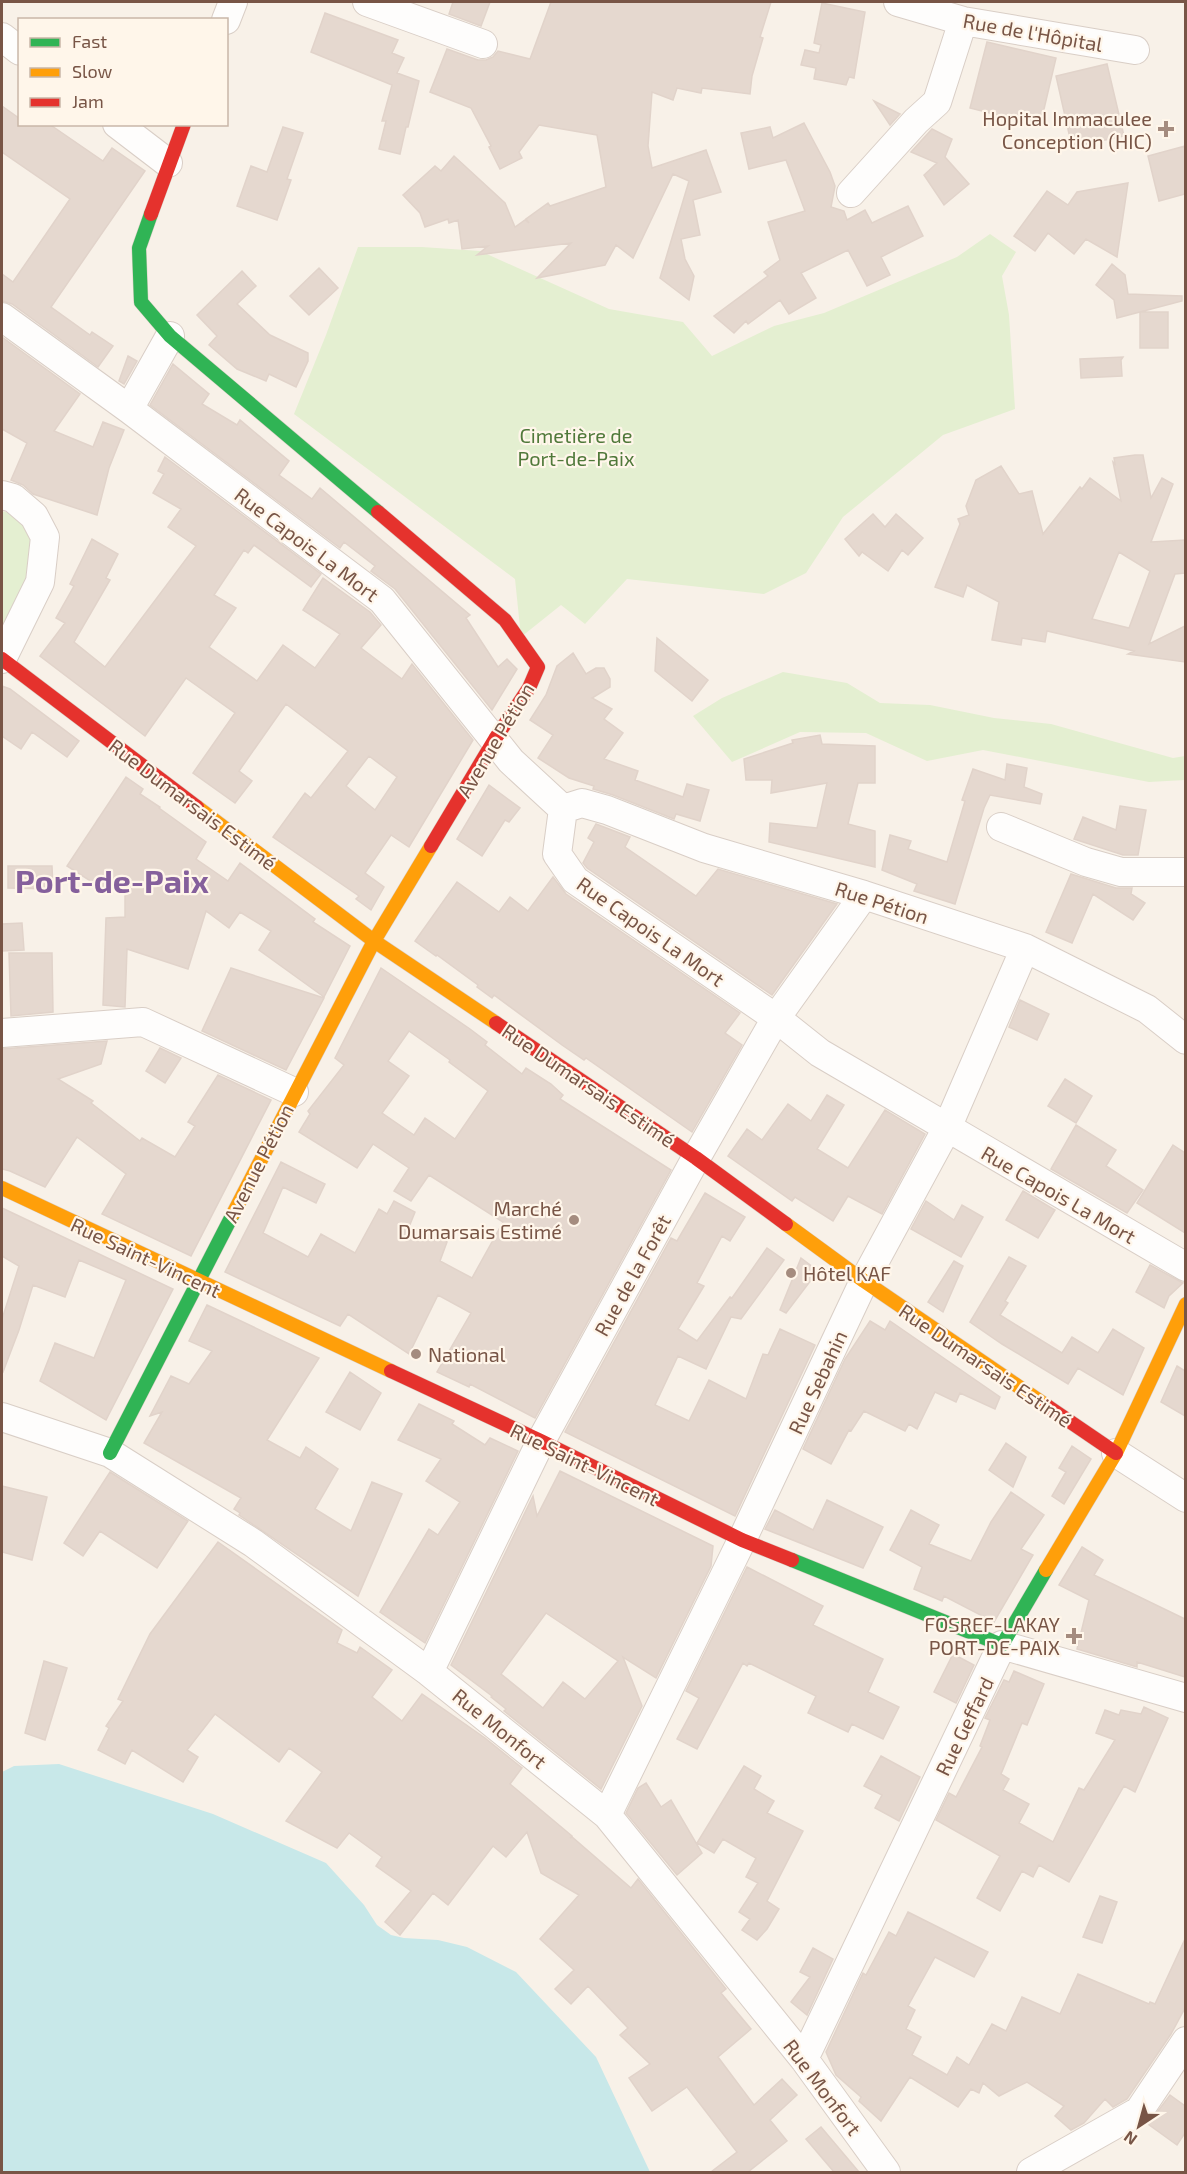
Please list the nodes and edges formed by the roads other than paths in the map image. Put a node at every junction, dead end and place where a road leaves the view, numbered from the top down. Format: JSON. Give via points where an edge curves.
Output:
{"nodes":[{"id":1,"x":233,"y":2,"type":"edge"},
{"id":2,"x":368,"y":2,"type":"edge"},
{"id":3,"x":898,"y":2,"type":"edge"},
{"id":4,"x":227,"y":18,"type":"edge"},
{"id":5,"x":963,"y":21,"type":"junction"},
{"id":6,"x":2,"y":37,"type":"edge"},
{"id":7,"x":483,"y":44,"type":"dead end"},
{"id":8,"x":18,"y":49,"type":"edge"},
{"id":9,"x":1135,"y":50,"type":"dead end"},
{"id":10,"x":120,"y":126,"type":"edge"},
{"id":11,"x":183,"y":126,"type":"edge"},
{"id":12,"x":168,"y":163,"type":"junction"},
{"id":13,"x":852,"y":193,"type":"dead end"},
{"id":14,"x":2,"y":317,"type":"edge"},
{"id":15,"x":170,"y":336,"type":"junction"},
{"id":16,"x":129,"y":409,"type":"junction"},
{"id":17,"x":2,"y":495,"type":"edge"},
{"id":18,"x":2,"y":659,"type":"edge"},
{"id":19,"x":495,"y":739,"type":"junction"},
{"id":20,"x":563,"y":809,"type":"junction"},
{"id":21,"x":1001,"y":827,"type":"dead end"},
{"id":22,"x":1185,"y":872,"type":"edge"},
{"id":23,"x":864,"y":895,"type":"junction"},
{"id":24,"x":374,"y":941,"type":"junction"},
{"id":25,"x":1025,"y":948,"type":"junction"},
{"id":26,"x":776,"y":1018,"type":"junction"},
{"id":27,"x":2,"y":1033,"type":"edge"},
{"id":28,"x":1185,"y":1040,"type":"edge"},
{"id":29,"x":294,"y":1092,"type":"junction"},
{"id":30,"x":947,"y":1128,"type":"junction"},
{"id":31,"x":696,"y":1158,"type":"junction"},
{"id":32,"x":2,"y":1188,"type":"edge"},
{"id":33,"x":1185,"y":1267,"type":"edge"},
{"id":34,"x":198,"y":1281,"type":"junction"},
{"id":35,"x":864,"y":1281,"type":"junction"},
{"id":36,"x":1185,"y":1304,"type":"edge"},
{"id":37,"x":2,"y":1417,"type":"edge"},
{"id":38,"x":541,"y":1441,"type":"junction"},
{"id":39,"x":110,"y":1453,"type":"junction"},
{"id":40,"x":1116,"y":1453,"type":"junction"},
{"id":41,"x":1185,"y":1498,"type":"edge"},
{"id":42,"x":742,"y":1540,"type":"junction"},
{"id":43,"x":1002,"y":1645,"type":"junction"},
{"id":44,"x":429,"y":1672,"type":"junction"},
{"id":45,"x":1185,"y":1698,"type":"edge"},
{"id":46,"x":607,"y":1815,"type":"junction"},
{"id":47,"x":1185,"y":2042,"type":"edge"},
{"id":48,"x":804,"y":2059,"type":"junction"},
{"id":49,"x":1177,"y":2069,"type":"edge"},
{"id":50,"x":886,"y":2172,"type":"edge"},
{"id":51,"x":1031,"y":2172,"type":"edge"}],
"edges":[{"from":1,"to":4,"type":"street"},
{"from":2,"to":7,"type":"street"},
{"from":3,"to":5,"type":"street","name":"Rue de l'Hôpital"},
{"from":5,"to":9,"type":"street","name":"Rue de l'Hôpital"},
{"from":5,"to":13,"type":"street","via":[[937,102]]},
{"from":6,"to":8,"type":"street"},
{"from":10,"to":12,"type":"street"},
{"from":11,"to":12,"type":"main road","name":"Avenue Pétion"},
{"from":12,"to":15,"type":"main road","name":"Avenue Pétion","via":[[139,248],[141,302]]},
{"from":14,"to":16,"type":"street","name":"Rue Capois La Mort"},
{"from":15,"to":16,"type":"street"},
{"from":15,"to":19,"type":"main road","name":"Avenue Pétion","via":[[505,620],[538,667],[529,688]]},
{"from":16,"to":19,"type":"street","name":"Rue Capois La Mort","via":[[382,600]]},
{"from":17,"to":18,"type":"street","via":[[13,498],[34,516],[45,537],[40,582]]},
{"from":18,"to":24,"type":"main road","name":"Rue Dumarsais Estimé"},
{"from":19,"to":20,"type":"street","name":"Rue Capois La Mort","via":[[511,761]]},
{"from":19,"to":24,"type":"main road","name":"Avenue Pétion"},
{"from":20,"to":23,"type":"street","name":"Rue Pétion","via":[[582,803],[607,810],[704,848]]},
{"from":20,"to":26,"type":"street","name":"Rue Capois La Mort","via":[[557,854],[575,880]]},
{"from":21,"to":22,"type":"street","via":[[1121,872]]},
{"from":23,"to":25,"type":"street","name":"Rue Pétion"},
{"from":23,"to":26,"type":"street","name":"Rue de la Forêt"},
{"from":24,"to":29,"type":"main road","name":"Avenue Pétion"},
{"from":24,"to":31,"type":"main road","name":"Rue Dumarsais Estimé"},
{"from":25,"to":28,"type":"street","name":"Rue Pétion","via":[[1148,1009]]},
{"from":25,"to":30,"type":"street","name":"Rue Sebahin"},
{"from":26,"to":30,"type":"street","name":"Rue Capois La Mort","via":[[820,1053]]},
{"from":26,"to":31,"type":"street","name":"Rue de la Forêt"},
{"from":27,"to":29,"type":"street","via":[[143,1022]]},
{"from":29,"to":34,"type":"main road","name":"Avenue Pétion"},
{"from":30,"to":33,"type":"street","name":"Rue Capois La Mort"},
{"from":30,"to":35,"type":"street","name":"Rue Sebahin"},
{"from":31,"to":35,"type":"main road","name":"Rue Dumarsais Estimé"},
{"from":31,"to":38,"type":"street","name":"Rue de la Forêt"},
{"from":32,"to":34,"type":"main road","name":"Rue Saint-Vincent"},
{"from":34,"to":38,"type":"main road","name":"Rue Saint-Vincent"},
{"from":34,"to":39,"type":"main road","name":"Avenue Pétion"},
{"from":35,"to":40,"type":"main road","name":"Rue Dumarsais Estimé"},
{"from":35,"to":42,"type":"street","name":"Rue Sebahin"},
{"from":36,"to":40,"type":"main road","name":"Rue Geffard"},
{"from":37,"to":39,"type":"street","name":"Rue Monfort"},
{"from":38,"to":42,"type":"main road","name":"Rue Saint-Vincent"},
{"from":38,"to":44,"type":"street","name":"Rue de la Forêt"},
{"from":39,"to":44,"type":"street","name":"Rue Monfort","via":[[253,1543]]},
{"from":40,"to":41,"type":"street","name":"Rue Dumarsais Estimé"},
{"from":40,"to":43,"type":"main road","name":"Rue Geffard"},
{"from":42,"to":43,"type":"main road","name":"Rue Saint-Vincent"},
{"from":42,"to":46,"type":"street","name":"Rue Sebahin"},
{"from":43,"to":45,"type":"street","name":"Rue Saint-Vincent"},
{"from":43,"to":48,"type":"street","name":"Rue Geffard"},
{"from":44,"to":46,"type":"street","name":"Rue Monfort"},
{"from":46,"to":48,"type":"street","name":"Rue Monfort"},
{"from":47,"to":49,"type":"street"},
{"from":48,"to":50,"type":"street","name":"Rue Monfort"},
{"from":49,"to":51,"type":"street","via":[[1139,2111]]}]}
